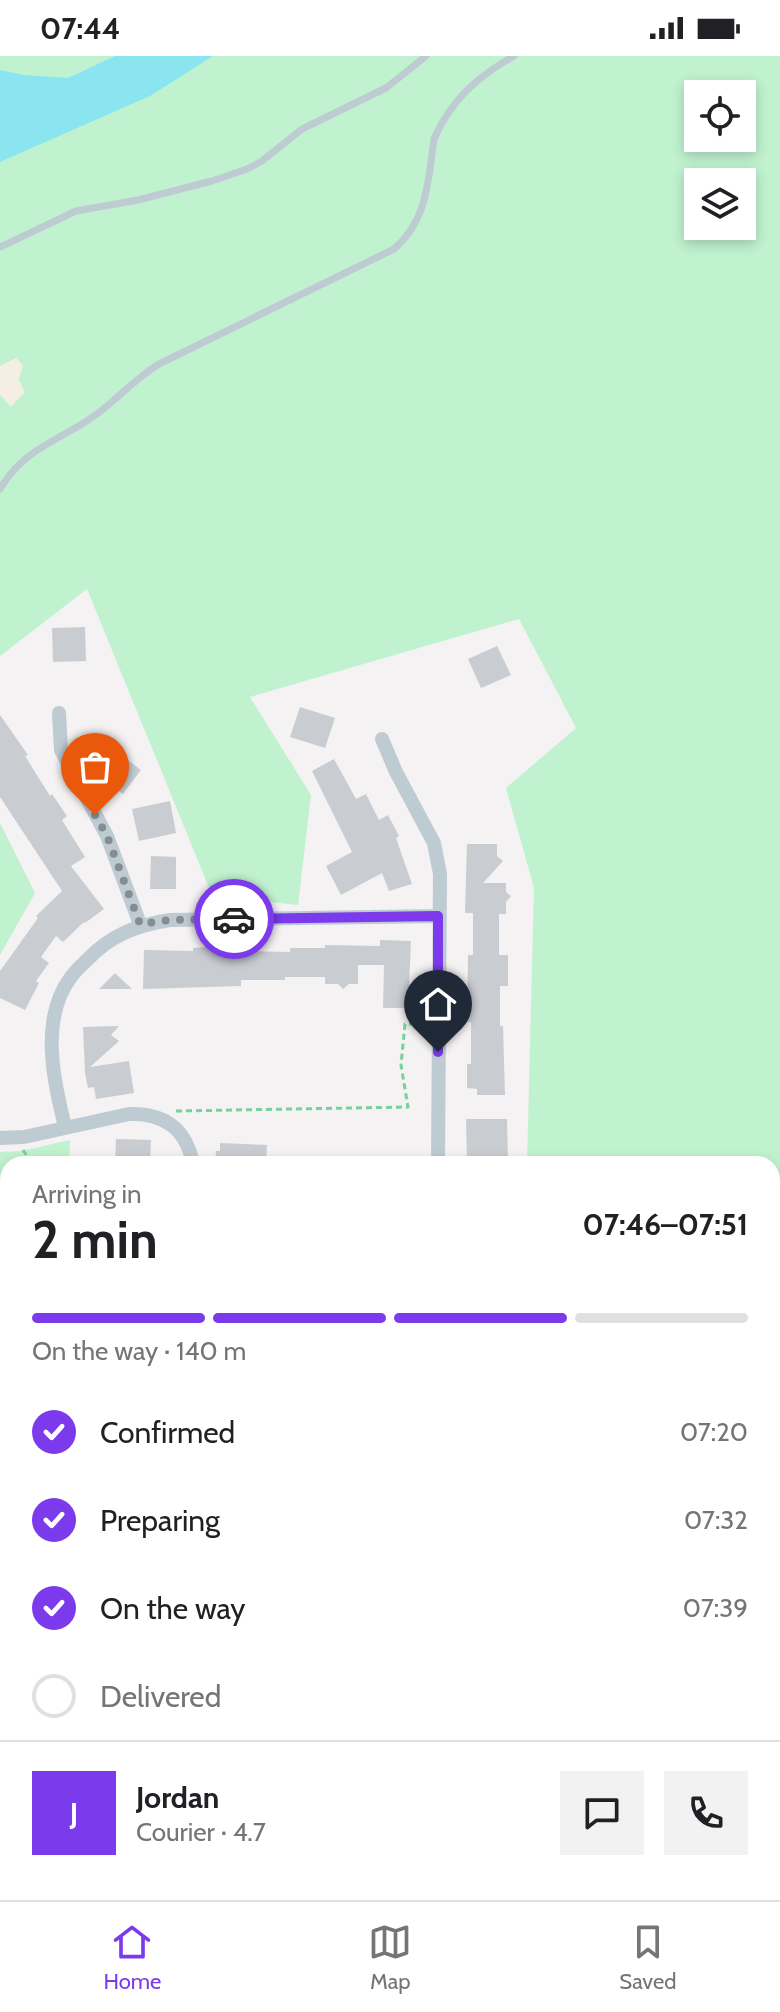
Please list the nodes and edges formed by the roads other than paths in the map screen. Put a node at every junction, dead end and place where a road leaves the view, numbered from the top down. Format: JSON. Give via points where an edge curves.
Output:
{"nodes":[{"id":1,"x":426,"y":56,"type":"edge"},
{"id":2,"x":514,"y":56,"type":"edge"},
{"id":3,"x":0,"y":247,"type":"edge"},
{"id":4,"x":0,"y":489,"type":"edge"},
{"id":5,"x":59,"y":713,"type":"dead end"},
{"id":6,"x":382,"y":739,"type":"dead end"},
{"id":7,"x":438,"y":916,"type":"junction"},
{"id":8,"x":140,"y":924,"type":"junction"},
{"id":9,"x":65,"y":1127,"type":"junction"},
{"id":10,"x":0,"y":1138,"type":"edge"},
{"id":11,"x":191,"y":1156,"type":"edge"},
{"id":12,"x":438,"y":1156,"type":"edge"}],
"edges":[{"from":1,"to":3,"type":"lane","via":[[386,88],[302,129],[247,169],[138,200],[76,211]]},
{"from":2,"to":4,"type":"lane","via":[[466,89],[438,128],[422,210],[405,240],[141,375],[99,413],[14,467]]},
{"from":5,"to":8,"type":"street","via":[[61,750],[107,836]]},
{"from":6,"to":7,"type":"street","via":[[434,843],[440,874]]},
{"from":7,"to":8,"type":"street"},
{"from":7,"to":12,"type":"street"},
{"from":8,"to":9,"type":"street","via":[[98,949],[70,978],[58,1004],[52,1035],[54,1079]]},
{"from":9,"to":10,"type":"street"},
{"from":9,"to":11,"type":"street","via":[[145,1113],[178,1128]]}]}
